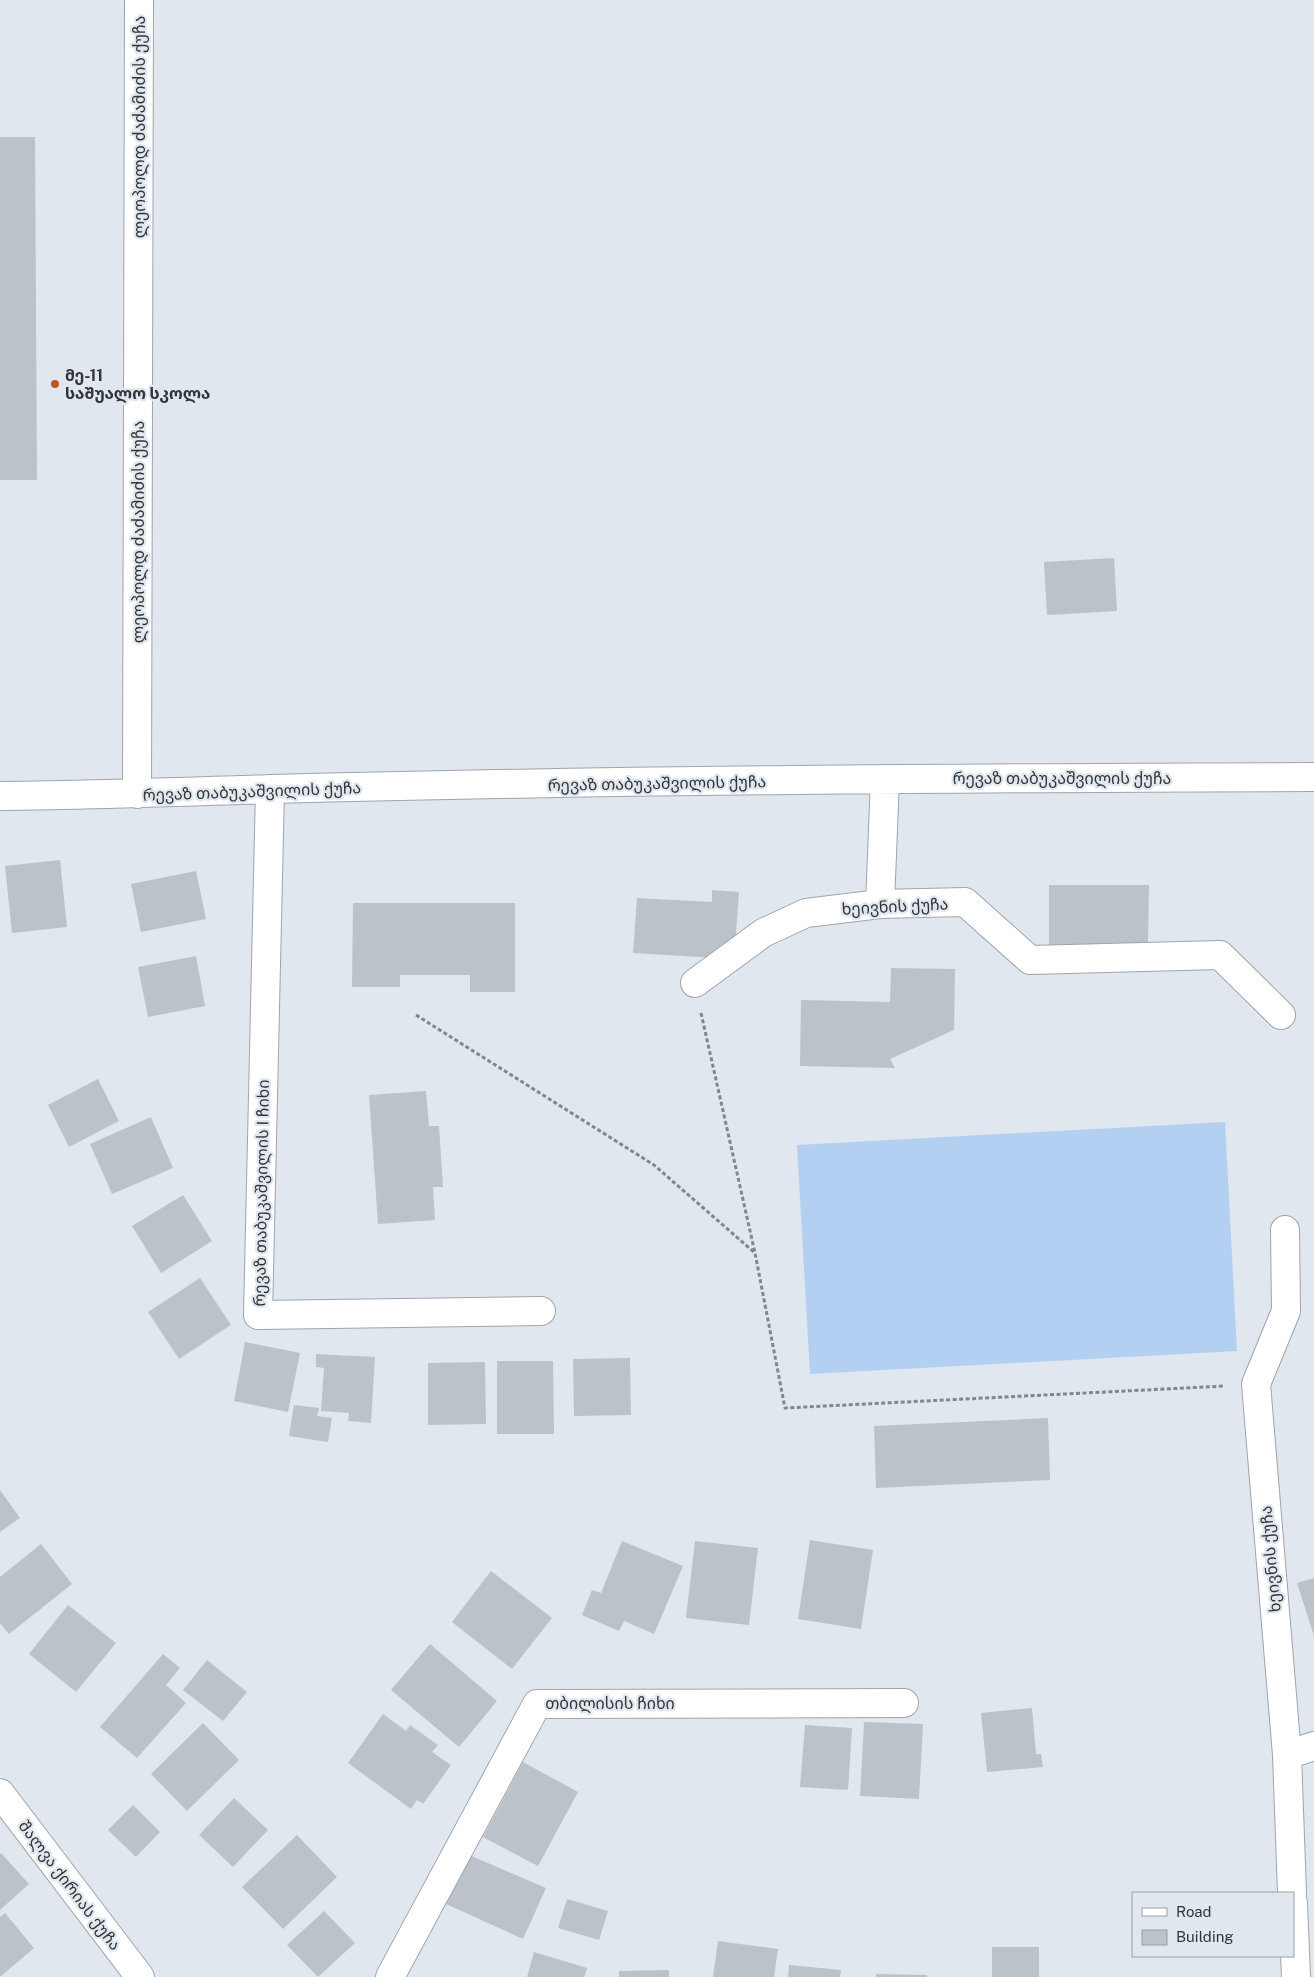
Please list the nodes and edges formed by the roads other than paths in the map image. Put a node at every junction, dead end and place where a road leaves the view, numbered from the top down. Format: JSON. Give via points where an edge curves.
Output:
{"nodes":[{"id":1,"x":139,"y":0,"type":"edge"},
{"id":2,"x":1314,"y":777,"type":"edge"},
{"id":3,"x":885,"y":779,"type":"junction"},
{"id":4,"x":270,"y":789,"type":"junction"},
{"id":5,"x":137,"y":794,"type":"junction"},
{"id":6,"x":0,"y":796,"type":"edge"},
{"id":7,"x":880,"y":904,"type":"junction"},
{"id":8,"x":695,"y":983,"type":"road end"},
{"id":9,"x":1280,"y":1015,"type":"dead end"},
{"id":10,"x":1285,"y":1230,"type":"dead end"},
{"id":11,"x":541,"y":1311,"type":"dead end"},
{"id":12,"x":904,"y":1703,"type":"dead end"},
{"id":13,"x":1314,"y":1746,"type":"edge"},
{"id":14,"x":1287,"y":1755,"type":"junction"},
{"id":15,"x":0,"y":1793,"type":"edge"},
{"id":16,"x":1292,"y":1892,"type":"edge"},
{"id":17,"x":1294,"y":1928,"type":"edge"},
{"id":18,"x":140,"y":1977,"type":"edge"},
{"id":19,"x":390,"y":1977,"type":"edge"},
{"id":20,"x":1296,"y":1977,"type":"edge"}],
"edges":[{"from":1,"to":5,"type":"street","name":"ლეოპოლდ ძაძამიძის ქუჩა"},
{"from":2,"to":3,"type":"street","name":"რევაზ თაბუკაშვილის ქუჩა"},
{"from":3,"to":4,"type":"street","name":"რევაზ თაბუკაშვილის ქუჩა"},
{"from":3,"to":7,"type":"street"},
{"from":4,"to":5,"type":"street","name":"რევაზ თაბუკაშვილის ქუჩა"},
{"from":4,"to":11,"type":"street","name":"რევაზ თაბუკაშვილის I ჩიხი","via":[[258,1315]]},
{"from":5,"to":6,"type":"street","name":"რევაზ თაბუკაშვილის ქუჩა"},
{"from":7,"to":8,"type":"street","name":"ხეივნის ქუჩა","via":[[806,912],[763,933]]},
{"from":7,"to":9,"type":"street","name":"ხეივნის ქუჩა","via":[[965,902],[1030,960],[1220,955]]},
{"from":10,"to":14,"type":"street","name":"ხეივნის ქუჩა","via":[[1286,1311],[1256,1384]]},
{"from":12,"to":19,"type":"street","name":"თბილისის ჩიხი","via":[[537,1704]]},
{"from":13,"to":14,"type":"street"},
{"from":14,"to":16,"type":"street","name":"ხეივნის ქუჩა"},
{"from":15,"to":18,"type":"street","name":"შალვა ქირიას ქუჩა"},
{"from":17,"to":20,"type":"street"}]}
